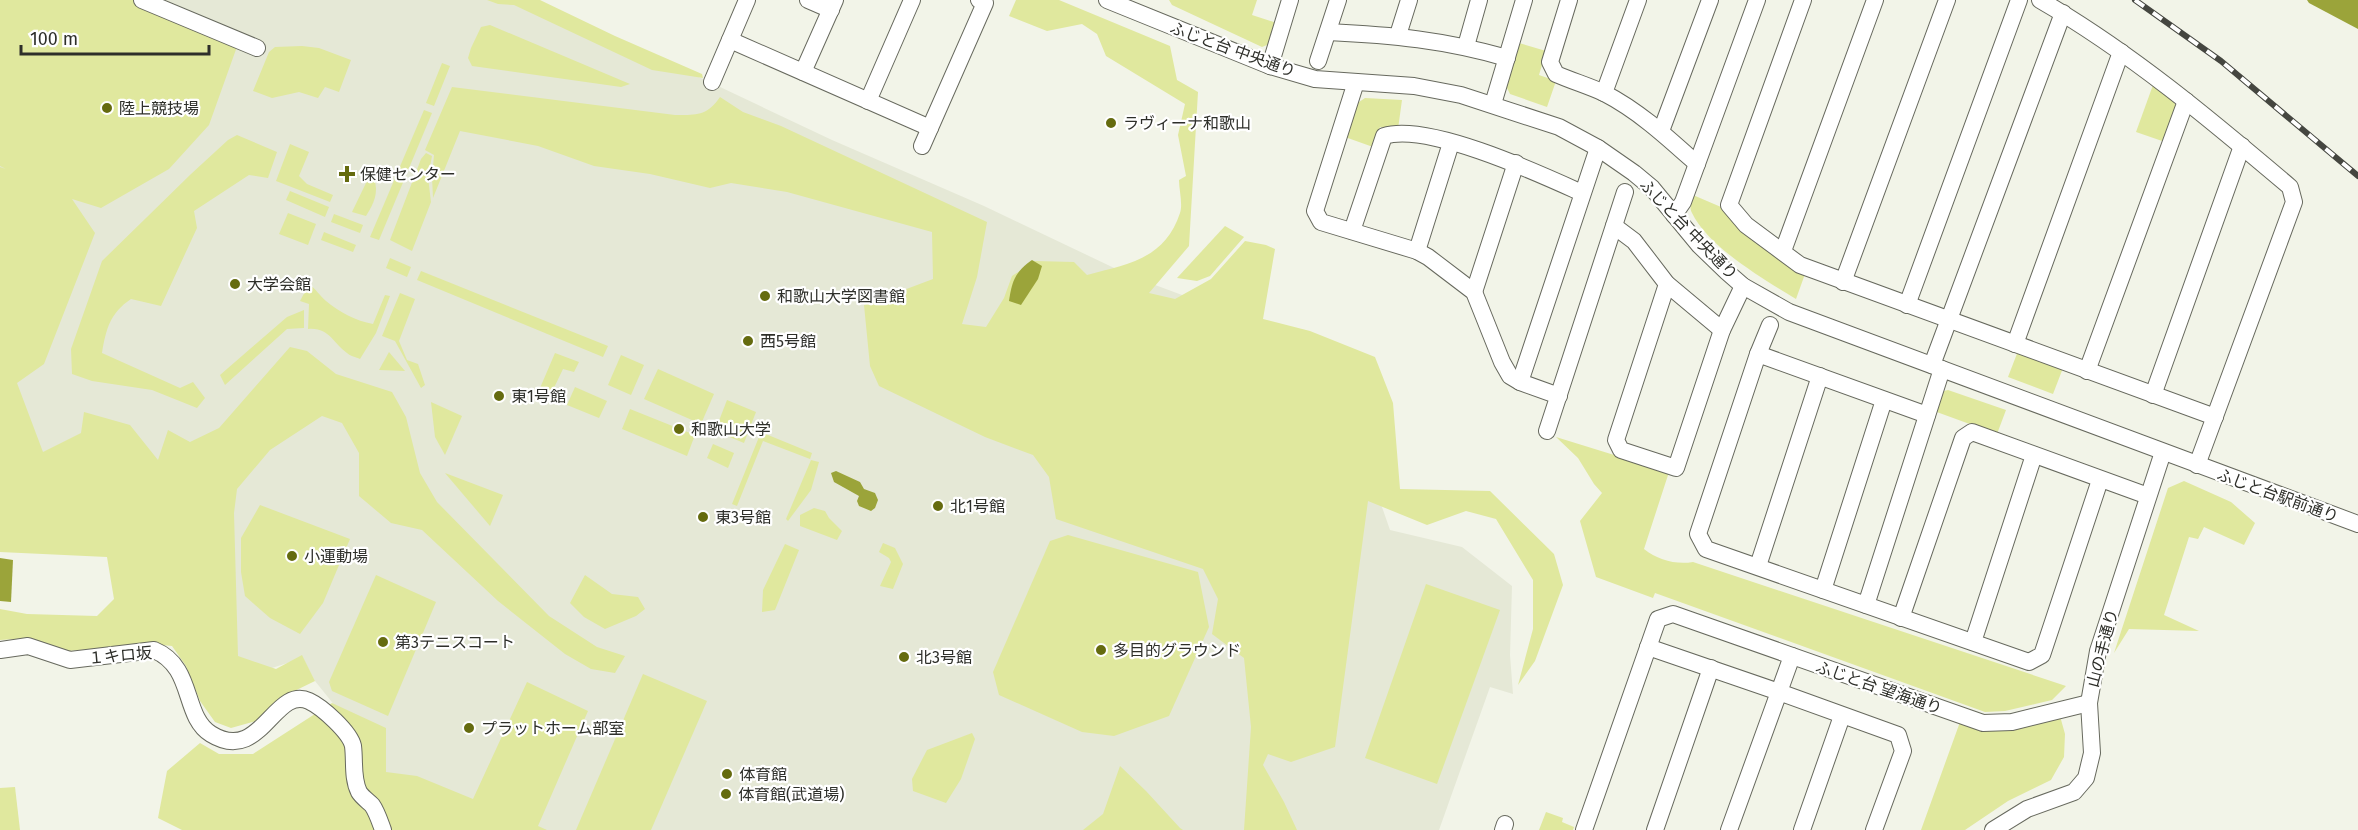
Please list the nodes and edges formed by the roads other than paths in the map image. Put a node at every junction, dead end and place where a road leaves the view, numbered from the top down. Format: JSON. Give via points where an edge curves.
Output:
{"nodes":[{"id":1,"x":142,"y":0,"type":"edge"},
{"id":2,"x":747,"y":0,"type":"edge"},
{"id":3,"x":808,"y":0,"type":"edge"},
{"id":4,"x":912,"y":0,"type":"edge"},
{"id":5,"x":979,"y":0,"type":"edge"},
{"id":6,"x":1107,"y":0,"type":"edge"},
{"id":7,"x":1290,"y":0,"type":"edge"},
{"id":8,"x":1338,"y":0,"type":"edge"},
{"id":9,"x":1409,"y":0,"type":"edge"},
{"id":10,"x":1479,"y":0,"type":"edge"},
{"id":11,"x":1524,"y":0,"type":"edge"},
{"id":12,"x":1569,"y":0,"type":"edge"},
{"id":13,"x":1638,"y":0,"type":"edge"},
{"id":14,"x":1710,"y":0,"type":"edge"},
{"id":15,"x":1757,"y":0,"type":"edge"},
{"id":16,"x":1803,"y":0,"type":"edge"},
{"id":17,"x":1875,"y":0,"type":"edge"},
{"id":18,"x":1947,"y":0,"type":"edge"},
{"id":19,"x":2019,"y":0,"type":"edge"},
{"id":20,"x":2040,"y":0,"type":"edge"},
{"id":21,"x":833,"y":5,"type":"edge"},
{"id":22,"x":1137,"y":6,"type":"edge"},
{"id":23,"x":2063,"y":14,"type":"junction"},
{"id":24,"x":1328,"y":32,"type":"junction"},
{"id":25,"x":1398,"y":35,"type":"junction"},
{"id":26,"x":730,"y":40,"type":"junction"},
{"id":27,"x":1466,"y":46,"type":"junction"},
{"id":28,"x":257,"y":48,"type":"dead end"},
{"id":29,"x":2121,"y":52,"type":"junction"},
{"id":30,"x":1507,"y":58,"type":"junction"},
{"id":31,"x":1318,"y":61,"type":"dead end"},
{"id":32,"x":1270,"y":66,"type":"junction"},
{"id":33,"x":803,"y":72,"type":"junction"},
{"id":34,"x":712,"y":82,"type":"dead end"},
{"id":35,"x":1356,"y":82,"type":"junction"},
{"id":36,"x":1604,"y":93,"type":"junction"},
{"id":37,"x":868,"y":100,"type":"junction"},
{"id":38,"x":2186,"y":101,"type":"junction"},
{"id":39,"x":1493,"y":104,"type":"junction"},
{"id":40,"x":930,"y":128,"type":"junction"},
{"id":41,"x":1660,"y":131,"type":"junction"},
{"id":42,"x":1451,"y":143,"type":"junction"},
{"id":43,"x":922,"y":146,"type":"dead end"},
{"id":44,"x":2242,"y":146,"type":"junction"},
{"id":45,"x":1598,"y":148,"type":"junction"},
{"id":46,"x":1516,"y":163,"type":"junction"},
{"id":47,"x":1697,"y":164,"type":"junction"},
{"id":48,"x":1582,"y":192,"type":"junction"},
{"id":49,"x":1625,"y":192,"type":"dead end"},
{"id":50,"x":1674,"y":215,"type":"junction"},
{"id":51,"x":1614,"y":226,"type":"junction"},
{"id":52,"x":1352,"y":231,"type":"junction"},
{"id":53,"x":1417,"y":251,"type":"junction"},
{"id":54,"x":1783,"y":251,"type":"junction"},
{"id":55,"x":1843,"y":282,"type":"junction"},
{"id":56,"x":1667,"y":284,"type":"junction"},
{"id":57,"x":1743,"y":286,"type":"junction"},
{"id":58,"x":1474,"y":292,"type":"junction"},
{"id":59,"x":1907,"y":305,"type":"junction"},
{"id":60,"x":1948,"y":320,"type":"junction"},
{"id":61,"x":1770,"y":325,"type":"dead end"},
{"id":62,"x":1722,"y":330,"type":"junction"},
{"id":63,"x":2015,"y":344,"type":"junction"},
{"id":64,"x":1758,"y":354,"type":"junction"},
{"id":65,"x":1937,"y":367,"type":"junction"},
{"id":66,"x":2087,"y":371,"type":"junction"},
{"id":67,"x":1820,"y":376,"type":"junction"},
{"id":68,"x":1520,"y":382,"type":"junction"},
{"id":69,"x":2153,"y":395,"type":"junction"},
{"id":70,"x":1559,"y":396,"type":"junction"},
{"id":71,"x":1884,"y":400,"type":"junction"},
{"id":72,"x":1927,"y":415,"type":"junction"},
{"id":73,"x":2215,"y":417,"type":"junction"},
{"id":74,"x":1547,"y":431,"type":"dead end"},
{"id":75,"x":2163,"y":452,"type":"junction"},
{"id":76,"x":2034,"y":455,"type":"junction"},
{"id":77,"x":2197,"y":465,"type":"junction"},
{"id":78,"x":2100,"y":480,"type":"junction"},
{"id":79,"x":2148,"y":496,"type":"junction"},
{"id":80,"x":2358,"y":524,"type":"edge"},
{"id":81,"x":1758,"y":566,"type":"junction"},
{"id":82,"x":1823,"y":590,"type":"junction"},
{"id":83,"x":1866,"y":605,"type":"junction"},
{"id":84,"x":1901,"y":618,"type":"junction"},
{"id":85,"x":1973,"y":642,"type":"junction"},
{"id":86,"x":1648,"y":647,"type":"junction"},
{"id":87,"x":0,"y":650,"type":"edge"},
{"id":88,"x":1792,"y":656,"type":"junction"},
{"id":89,"x":1712,"y":669,"type":"junction"},
{"id":90,"x":1779,"y":692,"type":"junction"},
{"id":91,"x":2089,"y":703,"type":"junction"},
{"id":92,"x":1842,"y":716,"type":"junction"},
{"id":93,"x":383,"y":830,"type":"edge"},
{"id":94,"x":1584,"y":830,"type":"edge"},
{"id":95,"x":1655,"y":830,"type":"edge"},
{"id":96,"x":1729,"y":830,"type":"edge"},
{"id":97,"x":1802,"y":830,"type":"edge"},
{"id":98,"x":1874,"y":830,"type":"edge"},
{"id":99,"x":1993,"y":830,"type":"edge"}],
"edges":[{"from":1,"to":28,"type":"street"},
{"from":2,"to":26,"type":"street"},
{"from":3,"to":21,"type":"street"},
{"from":4,"to":37,"type":"street"},
{"from":5,"to":40,"type":"street","via":[[985,3]]},
{"from":6,"to":22,"type":"street","name":"ふじと台 中央通り"},
{"from":7,"to":32,"type":"street"},
{"from":8,"to":24,"type":"street"},
{"from":9,"to":25,"type":"street"},
{"from":10,"to":27,"type":"street"},
{"from":11,"to":30,"type":"street"},
{"from":12,"to":36,"type":"street","via":[[1550,62],[1556,74]]},
{"from":13,"to":36,"type":"street"},
{"from":14,"to":41,"type":"street"},
{"from":15,"to":47,"type":"street"},
{"from":16,"to":54,"type":"street","via":[[1729,205],[1746,225]]},
{"from":17,"to":54,"type":"street"},
{"from":18,"to":55,"type":"street"},
{"from":19,"to":59,"type":"street"},
{"from":20,"to":23,"type":"street"},
{"from":21,"to":33,"type":"street"},
{"from":22,"to":32,"type":"street","name":"ふじと台 中央通り"},
{"from":23,"to":29,"type":"street"},
{"from":23,"to":60,"type":"street"},
{"from":24,"to":25,"type":"street"},
{"from":24,"to":31,"type":"street"},
{"from":25,"to":27,"type":"street"},
{"from":26,"to":33,"type":"street"},
{"from":26,"to":34,"type":"street"},
{"from":27,"to":30,"type":"street"},
{"from":29,"to":38,"type":"street"},
{"from":29,"to":63,"type":"street"},
{"from":30,"to":39,"type":"street"},
{"from":32,"to":35,"type":"street","name":"ふじと台 中央通り","via":[[1315,79]]},
{"from":33,"to":37,"type":"street"},
{"from":35,"to":39,"type":"street","name":"ふじと台 中央通り","via":[[1414,87]]},
{"from":35,"to":52,"type":"street","via":[[1315,211],[1321,222]]},
{"from":36,"to":41,"type":"street"},
{"from":37,"to":40,"type":"street"},
{"from":38,"to":44,"type":"street"},
{"from":38,"to":66,"type":"street"},
{"from":39,"to":45,"type":"street","name":"ふじと台 中央通り","via":[[1559,128]]},
{"from":40,"to":43,"type":"street"},
{"from":41,"to":47,"type":"street"},
{"from":42,"to":46,"type":"street"},
{"from":42,"to":52,"type":"street","via":[[1394,133],[1384,136]]},
{"from":42,"to":53,"type":"street"},
{"from":44,"to":69,"type":"street"},
{"from":44,"to":73,"type":"street","via":[[2290,187],[2294,202]]},
{"from":45,"to":48,"type":"street"},
{"from":45,"to":50,"type":"street","name":"ふじと台 中央通り","via":[[1652,188]]},
{"from":46,"to":48,"type":"street"},
{"from":46,"to":58,"type":"street"},
{"from":47,"to":50,"type":"street"},
{"from":48,"to":68,"type":"street"},
{"from":49,"to":51,"type":"street"},
{"from":50,"to":57,"type":"street","name":"ふじと台 中央通り"},
{"from":51,"to":56,"type":"street","via":[[1634,241]]},
{"from":51,"to":70,"type":"street"},
{"from":52,"to":53,"type":"street"},
{"from":53,"to":58,"type":"street"},
{"from":54,"to":55,"type":"street","via":[[1800,265]]},
{"from":55,"to":59,"type":"street"},
{"from":56,"to":62,"type":"street"},
{"from":56,"to":62,"type":"street","via":[[1616,440],[1621,450],[1676,468]]},
{"from":57,"to":62,"type":"street"},
{"from":57,"to":65,"type":"street","name":"ふじと台 中央通り","via":[[1789,312]]},
{"from":58,"to":68,"type":"street","via":[[1502,362],[1510,376]]},
{"from":59,"to":60,"type":"street"},
{"from":60,"to":63,"type":"street"},
{"from":60,"to":65,"type":"street"},
{"from":61,"to":64,"type":"street"},
{"from":63,"to":66,"type":"street"},
{"from":64,"to":67,"type":"street"},
{"from":64,"to":81,"type":"street","via":[[1698,534],[1706,549]]},
{"from":65,"to":72,"type":"street"},
{"from":65,"to":75,"type":"street","name":"ふじと台 中央通り"},
{"from":66,"to":69,"type":"street"},
{"from":67,"to":71,"type":"street"},
{"from":67,"to":81,"type":"street"},
{"from":68,"to":70,"type":"street"},
{"from":69,"to":73,"type":"street"},
{"from":70,"to":74,"type":"street"},
{"from":71,"to":72,"type":"street"},
{"from":71,"to":82,"type":"street"},
{"from":72,"to":83,"type":"street"},
{"from":73,"to":77,"type":"street"},
{"from":75,"to":77,"type":"street"},
{"from":75,"to":79,"type":"street","name":"山の手通り"},
{"from":76,"to":78,"type":"street"},
{"from":76,"to":84,"type":"street","via":[[1972,432],[1963,438]]},
{"from":76,"to":85,"type":"street"},
{"from":77,"to":80,"type":"street","name":"ふじと台駅前通り"},
{"from":78,"to":79,"type":"street"},
{"from":78,"to":85,"type":"street","via":[[2042,655],[2029,662]]},
{"from":79,"to":91,"type":"street","name":"山の手通り","via":[[2098,651]]},
{"from":81,"to":82,"type":"street"},
{"from":82,"to":83,"type":"street"},
{"from":83,"to":84,"type":"street"},
{"from":84,"to":85,"type":"street"},
{"from":86,"to":88,"type":"street","name":"ふじと台 望海通り","via":[[1658,619],[1673,614]]},
{"from":86,"to":89,"type":"street"},
{"from":86,"to":94,"type":"street"},
{"from":87,"to":93,"type":"street","name":"１キロ坂","via":[[28,646],[70,660],[154,650],[176,664],[200,722],[209,733],[234,741],[258,732],[289,700],[309,701],[348,736],[359,792],[373,807]]},
{"from":88,"to":90,"type":"street"},
{"from":88,"to":91,"type":"street","name":"ふじと台 望海通り","via":[[1983,723],[2012,722]]},
{"from":89,"to":90,"type":"street"},
{"from":89,"to":95,"type":"street"},
{"from":90,"to":92,"type":"street"},
{"from":90,"to":96,"type":"street"},
{"from":91,"to":99,"type":"street","name":"山の手通り","via":[[2092,753],[2086,778],[2074,792],[2027,809]]},
{"from":92,"to":97,"type":"street"},
{"from":92,"to":98,"type":"street","via":[[1898,735],[1903,751]]}]}
